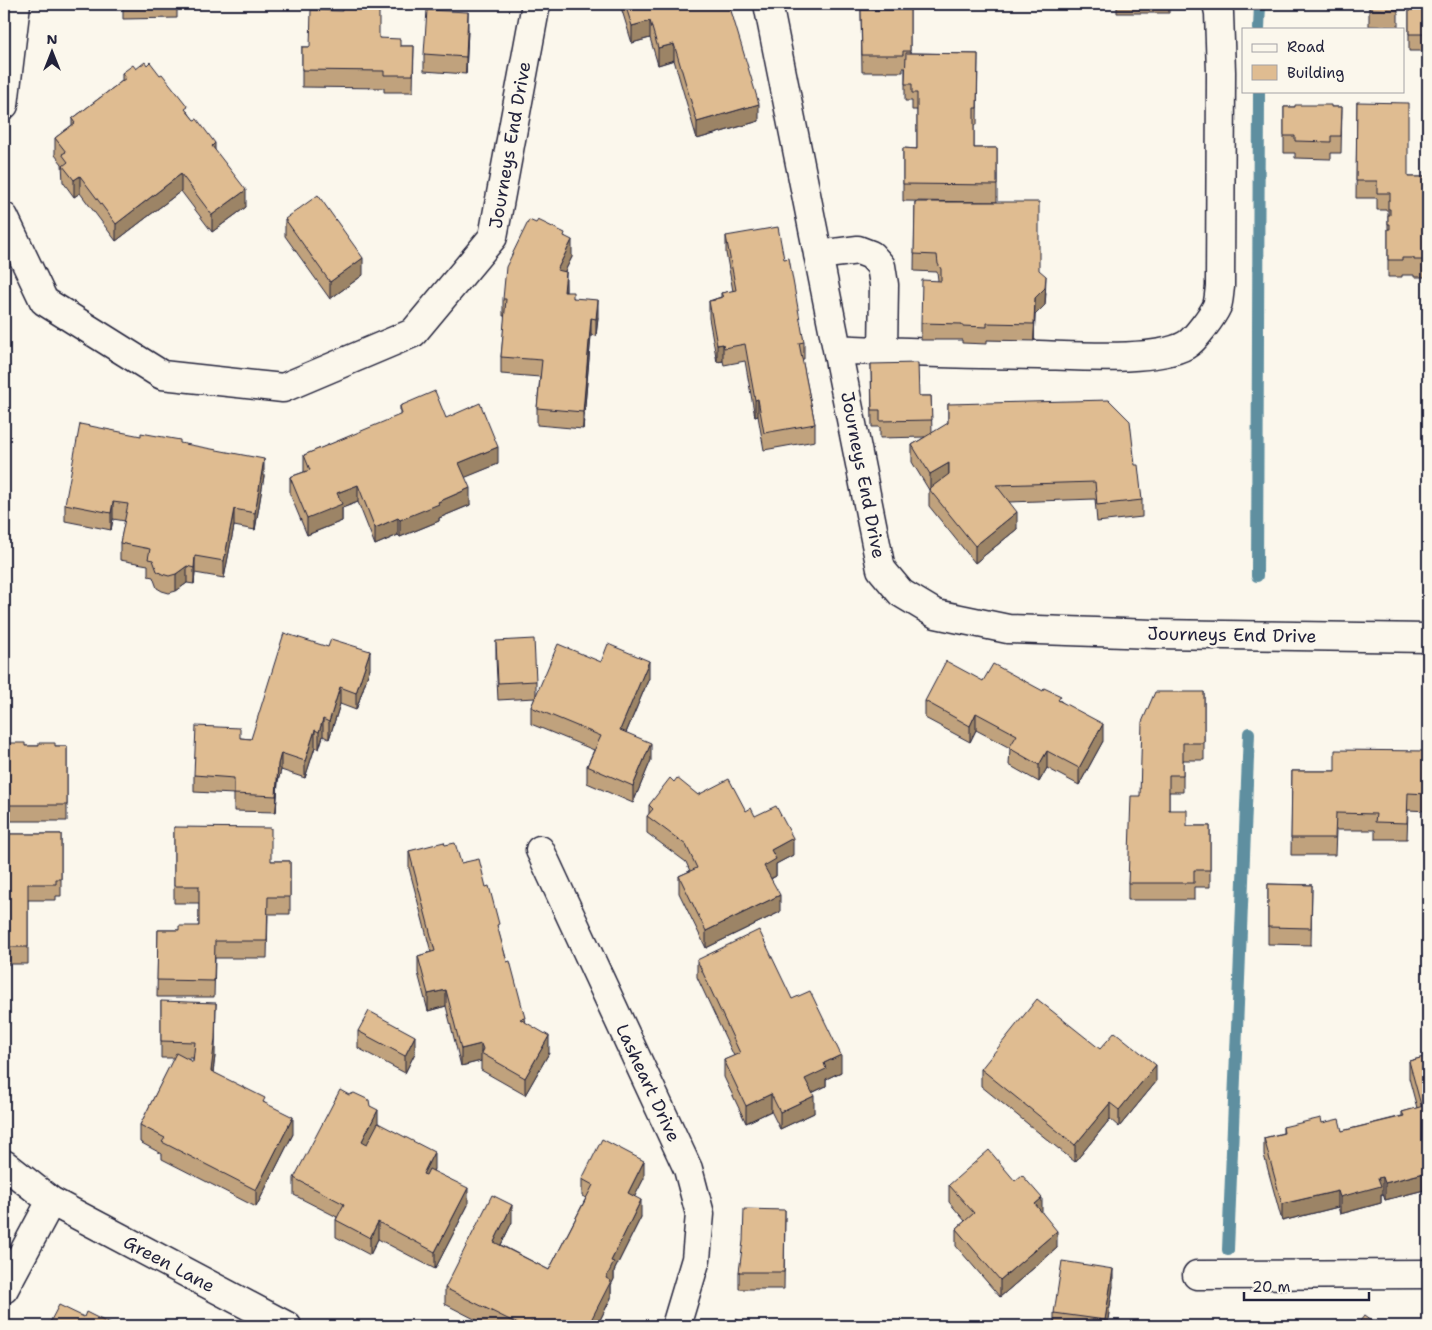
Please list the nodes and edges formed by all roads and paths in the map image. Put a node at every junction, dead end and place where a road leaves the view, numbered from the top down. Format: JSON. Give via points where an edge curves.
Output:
{"nodes":[{"id":1,"x":16,"y":4,"type":"edge"},
{"id":2,"x":536,"y":4,"type":"edge"},
{"id":3,"x":768,"y":4,"type":"edge"},
{"id":4,"x":1217,"y":4,"type":"edge"},
{"id":5,"x":4,"y":105,"type":"edge"},
{"id":6,"x":4,"y":217,"type":"edge"},
{"id":7,"x":818,"y":254,"type":"junction"},
{"id":8,"x":837,"y":350,"type":"junction"},
{"id":9,"x":883,"y":352,"type":"junction"},
{"id":10,"x":1428,"y":638,"type":"edge"},
{"id":11,"x":540,"y":850,"type":"dead end"},
{"id":12,"x":4,"y":1164,"type":"edge"},
{"id":13,"x":51,"y":1201,"type":"junction"},
{"id":14,"x":1428,"y":1274,"type":"edge"},
{"id":15,"x":1197,"y":1275,"type":"dead end"},
{"id":16,"x":4,"y":1289,"type":"edge"},
{"id":17,"x":287,"y":1326,"type":"edge"},
{"id":18,"x":676,"y":1326,"type":"edge"}],
"edges":[{"from":1,"to":5,"type":"street"},
{"from":2,"to":6,"type":"street","name":"Journeys End Drive","via":[[494,237],[413,333],[283,388],[162,375],[44,301]]},
{"from":3,"to":7,"type":"street","name":"Journeys End Drive"},
{"from":4,"to":9,"type":"street","via":[[1221,72],[1220,287],[1217,305],[1188,344],[1171,352],[1108,356]]},
{"from":7,"to":8,"type":"street","name":"Journeys End Drive"},
{"from":7,"to":9,"type":"street","via":[[858,250],[870,254],[881,266],[884,285]]},
{"from":8,"to":9,"type":"street"},
{"from":8,"to":10,"type":"street","name":"Journeys End Drive","via":[[882,569],[901,594],[936,614],[1008,629]]},
{"from":11,"to":18,"type":"street","name":"Lasheart Drive","via":[[688,1169],[700,1214],[696,1259]]},
{"from":12,"to":13,"type":"street","name":"Green Lane"},
{"from":13,"to":16,"type":"street"},
{"from":13,"to":17,"type":"street","name":"Green Lane"},
{"from":14,"to":15,"type":"street"}]}
